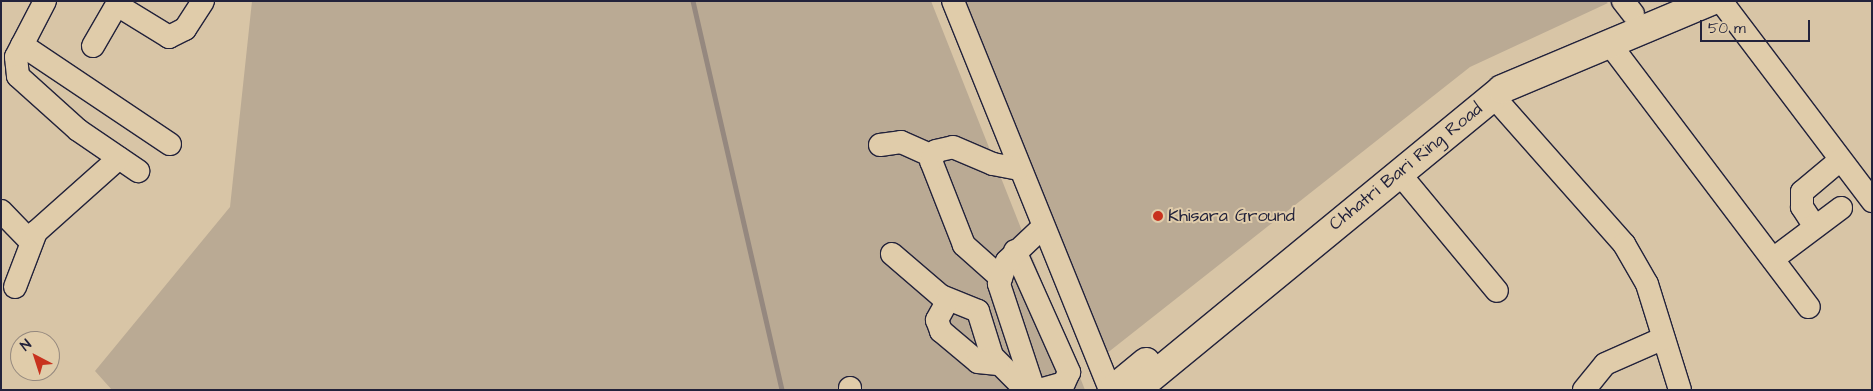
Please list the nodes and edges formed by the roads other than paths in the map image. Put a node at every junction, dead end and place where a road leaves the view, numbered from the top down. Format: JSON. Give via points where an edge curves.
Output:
{"nodes":[{"id":1,"x":46,"y":1,"type":"edge"},
{"id":2,"x":203,"y":1,"type":"edge"},
{"id":3,"x":953,"y":1,"type":"edge"},
{"id":4,"x":1663,"y":1,"type":"edge"},
{"id":5,"x":1710,"y":1,"type":"edge"},
{"id":6,"x":1720,"y":1,"type":"edge"},
{"id":7,"x":118,"y":3,"type":"edge"},
{"id":8,"x":1628,"y":7,"type":"edge"},
{"id":9,"x":1609,"y":43,"type":"junction"},
{"id":10,"x":22,"y":45,"type":"junction"},
{"id":11,"x":93,"y":46,"type":"dead end"},
{"id":12,"x":1493,"y":96,"type":"junction"},
{"id":13,"x":170,"y":144,"type":"dead end"},
{"id":14,"x":880,"y":145,"type":"dead end"},
{"id":15,"x":932,"y":156,"type":"junction"},
{"id":16,"x":119,"y":158,"type":"junction"},
{"id":17,"x":1840,"y":160,"type":"junction"},
{"id":18,"x":1018,"y":169,"type":"junction"},
{"id":19,"x":138,"y":172,"type":"dead end"},
{"id":20,"x":1399,"y":173,"type":"junction"},
{"id":21,"x":1872,"y":201,"type":"edge"},
{"id":22,"x":1841,"y":208,"type":"dead end"},
{"id":23,"x":1,"y":211,"type":"edge"},
{"id":24,"x":1815,"y":227,"type":"junction"},
{"id":25,"x":1042,"y":228,"type":"junction"},
{"id":26,"x":31,"y":242,"type":"junction"},
{"id":27,"x":1015,"y":251,"type":"junction"},
{"id":28,"x":892,"y":254,"type":"dead end"},
{"id":29,"x":1773,"y":259,"type":"junction"},
{"id":30,"x":1001,"y":278,"type":"junction"},
{"id":31,"x":14,"y":287,"type":"dead end"},
{"id":32,"x":1497,"y":291,"type":"dead end"},
{"id":33,"x":948,"y":300,"type":"junction"},
{"id":34,"x":1809,"y":307,"type":"dead end"},
{"id":35,"x":1076,"y":308,"type":"junction"},
{"id":36,"x":1046,"y":324,"type":"junction"},
{"id":37,"x":1664,"y":338,"type":"junction"},
{"id":38,"x":998,"y":364,"type":"junction"},
{"id":39,"x":1026,"y":390,"type":"edge"},
{"id":40,"x":1034,"y":390,"type":"edge"},
{"id":41,"x":1040,"y":390,"type":"edge"},
{"id":42,"x":1111,"y":390,"type":"edge"},
{"id":43,"x":1136,"y":390,"type":"edge"},
{"id":44,"x":1584,"y":390,"type":"edge"},
{"id":45,"x":1680,"y":390,"type":"edge"}],
"edges":[{"from":1,"to":10,"type":"street"},
{"from":2,"to":7,"type":"street","via":[[185,29],[169,38]]},
{"from":3,"to":18,"type":"street"},
{"from":4,"to":8,"type":"main road","name":"Chhatri Bari Ring Road"},
{"from":5,"to":9,"type":"main road","name":"Chhatri Bari Ring Road"},
{"from":6,"to":17,"type":"street"},
{"from":7,"to":11,"type":"street"},
{"from":8,"to":42,"type":"main road","name":"Chhatri Bari Ring Road","via":[[1492,73]]},
{"from":9,"to":12,"type":"main road","name":"Chhatri Bari Ring Road"},
{"from":9,"to":29,"type":"street"},
{"from":10,"to":13,"type":"street"},
{"from":10,"to":16,"type":"street","via":[[15,66],[22,83]]},
{"from":12,"to":20,"type":"main road","name":"Chhatri Bari Ring Road"},
{"from":12,"to":37,"type":"street","via":[[1624,244],[1647,284]]},
{"from":14,"to":15,"type":"street","via":[[901,142]]},
{"from":15,"to":18,"type":"street","via":[[953,146],[993,164]]},
{"from":15,"to":30,"type":"street","via":[[964,245]]},
{"from":16,"to":19,"type":"street"},
{"from":16,"to":26,"type":"street","via":[[47,220]]},
{"from":17,"to":21,"type":"street"},
{"from":17,"to":24,"type":"street","via":[[1802,192],[1802,207]]},
{"from":18,"to":25,"type":"street"},
{"from":20,"to":32,"type":"street"},
{"from":20,"to":43,"type":"main road","name":"Chhatri Bari Ring Road"},
{"from":22,"to":24,"type":"street"},
{"from":23,"to":26,"type":"street"},
{"from":24,"to":29,"type":"street"},
{"from":25,"to":27,"type":"street"},
{"from":25,"to":35,"type":"street"},
{"from":26,"to":31,"type":"street"},
{"from":27,"to":30,"type":"street"},
{"from":27,"to":36,"type":"street"},
{"from":28,"to":33,"type":"street"},
{"from":29,"to":34,"type":"street"},
{"from":30,"to":40,"type":"street","via":[[1000,296]]},
{"from":33,"to":38,"type":"street","via":[[966,304],[983,317],[987,345]]},
{"from":33,"to":38,"type":"street","via":[[937,320],[941,331],[978,362]]},
{"from":35,"to":36,"type":"street"},
{"from":35,"to":42,"type":"street"},
{"from":36,"to":41,"type":"street","via":[[1069,376],[1056,387]]},
{"from":37,"to":44,"type":"street","via":[[1612,359]]},
{"from":37,"to":45,"type":"street"},
{"from":38,"to":39,"type":"street"}]}
